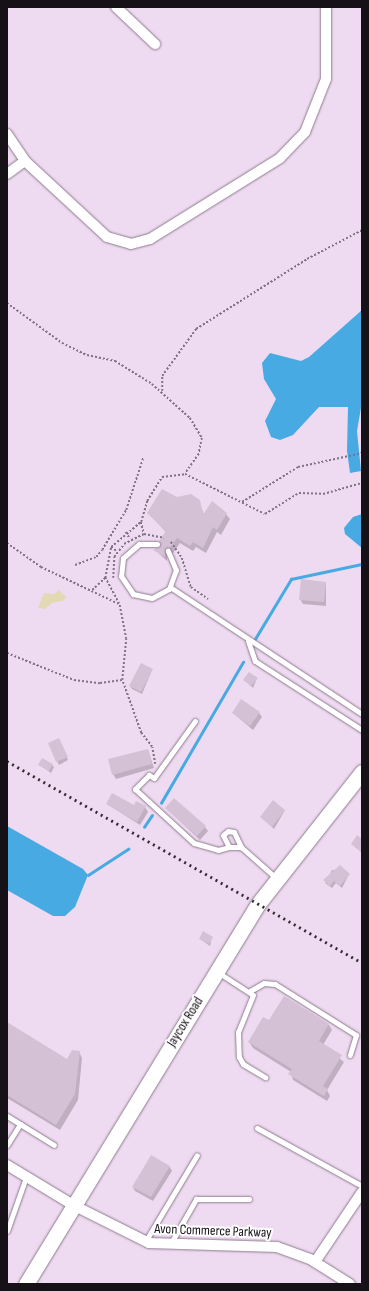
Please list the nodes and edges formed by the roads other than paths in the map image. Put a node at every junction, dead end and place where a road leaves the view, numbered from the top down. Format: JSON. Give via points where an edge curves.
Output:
{"nodes":[{"id":1,"x":116,"y":7,"type":"edge"},
{"id":2,"x":326,"y":7,"type":"edge"},
{"id":3,"x":155,"y":44,"type":"dead end"},
{"id":4,"x":7,"y":134,"type":"edge"},
{"id":5,"x":25,"y":161,"type":"junction"},
{"id":6,"x":7,"y":174,"type":"edge"},
{"id":7,"x":157,"y":544,"type":"dead end"},
{"id":8,"x":168,"y":551,"type":"dead end"},
{"id":9,"x":170,"y":587,"type":"junction"},
{"id":10,"x":248,"y":642,"type":"junction"},
{"id":11,"x":362,"y":714,"type":"edge"},
{"id":12,"x":195,"y":721,"type":"dead end"},
{"id":13,"x":362,"y":730,"type":"edge"},
{"id":14,"x":362,"y":772,"type":"edge"},
{"id":15,"x":229,"y":847,"type":"junction"},
{"id":16,"x":241,"y":847,"type":"junction"},
{"id":17,"x":277,"y":879,"type":"junction"},
{"id":18,"x":216,"y":971,"type":"junction"},
{"id":19,"x":250,"y":991,"type":"junction"},
{"id":20,"x":350,"y":1055,"type":"dead end"},
{"id":21,"x":265,"y":1077,"type":"dead end"},
{"id":22,"x":7,"y":1116,"type":"edge"},
{"id":23,"x":20,"y":1124,"type":"junction"},
{"id":24,"x":257,"y":1128,"type":"dead end"},
{"id":25,"x":7,"y":1145,"type":"edge"},
{"id":26,"x":54,"y":1145,"type":"dead end"},
{"id":27,"x":197,"y":1155,"type":"dead end"},
{"id":28,"x":7,"y":1165,"type":"edge"},
{"id":29,"x":26,"y":1177,"type":"junction"},
{"id":30,"x":362,"y":1186,"type":"edge"},
{"id":31,"x":362,"y":1192,"type":"edge"},
{"id":32,"x":249,"y":1199,"type":"dead end"},
{"id":33,"x":73,"y":1205,"type":"junction"},
{"id":34,"x":7,"y":1231,"type":"edge"},
{"id":35,"x":145,"y":1242,"type":"junction"},
{"id":36,"x":171,"y":1244,"type":"junction"},
{"id":37,"x":315,"y":1262,"type":"junction"},
{"id":38,"x":26,"y":1284,"type":"edge"},
{"id":39,"x":350,"y":1284,"type":"edge"}],
"edges":[{"from":1,"to":3,"type":"street"},
{"from":2,"to":5,"type":"street","via":[[326,78],[305,132],[280,158],[150,239],[132,244],[107,237]]},
{"from":4,"to":5,"type":"street"},
{"from":5,"to":6,"type":"street"},
{"from":7,"to":9,"type":"lane","via":[[144,543],[128,551],[121,565],[122,579],[131,592],[144,598],[160,596]]},
{"from":8,"to":9,"type":"lane","via":[[176,570]]},
{"from":9,"to":10,"type":"lane"},
{"from":10,"to":11,"type":"lane"},
{"from":10,"to":13,"type":"lane","via":[[255,661]]},
{"from":12,"to":15,"type":"lane","via":[[154,778],[149,775],[135,789],[194,843],[218,850]]},
{"from":14,"to":17,"type":"street","name":"Jaycox Road"},
{"from":15,"to":16,"type":"lane"},
{"from":15,"to":16,"type":"lane","via":[[223,835],[228,831],[239,839]]},
{"from":16,"to":17,"type":"lane"},
{"from":17,"to":18,"type":"street","name":"Jaycox Road"},
{"from":18,"to":19,"type":"lane"},
{"from":18,"to":33,"type":"street","name":"Jaycox Road"},
{"from":19,"to":20,"type":"lane","via":[[264,983],[274,984],[356,1035]]},
{"from":19,"to":21,"type":"lane","via":[[253,1000],[238,1032],[239,1057],[243,1064]]},
{"from":22,"to":23,"type":"lane"},
{"from":23,"to":25,"type":"lane"},
{"from":23,"to":26,"type":"lane"},
{"from":24,"to":30,"type":"lane"},
{"from":27,"to":35,"type":"lane"},
{"from":28,"to":29,"type":"street","name":"Avon Commerce Parkway"},
{"from":29,"to":33,"type":"street","name":"Avon Commerce Parkway"},
{"from":29,"to":34,"type":"lane"},
{"from":31,"to":37,"type":"street"},
{"from":32,"to":36,"type":"lane","via":[[196,1199]]},
{"from":33,"to":35,"type":"street","name":"Avon Commerce Parkway"},
{"from":33,"to":38,"type":"street","name":"Jaycox Road"},
{"from":35,"to":36,"type":"street","name":"Avon Commerce Parkway"},
{"from":36,"to":37,"type":"street","name":"Avon Commerce Parkway","via":[[277,1247]]},
{"from":37,"to":39,"type":"street","name":"Avon Commerce Parkway"}]}
